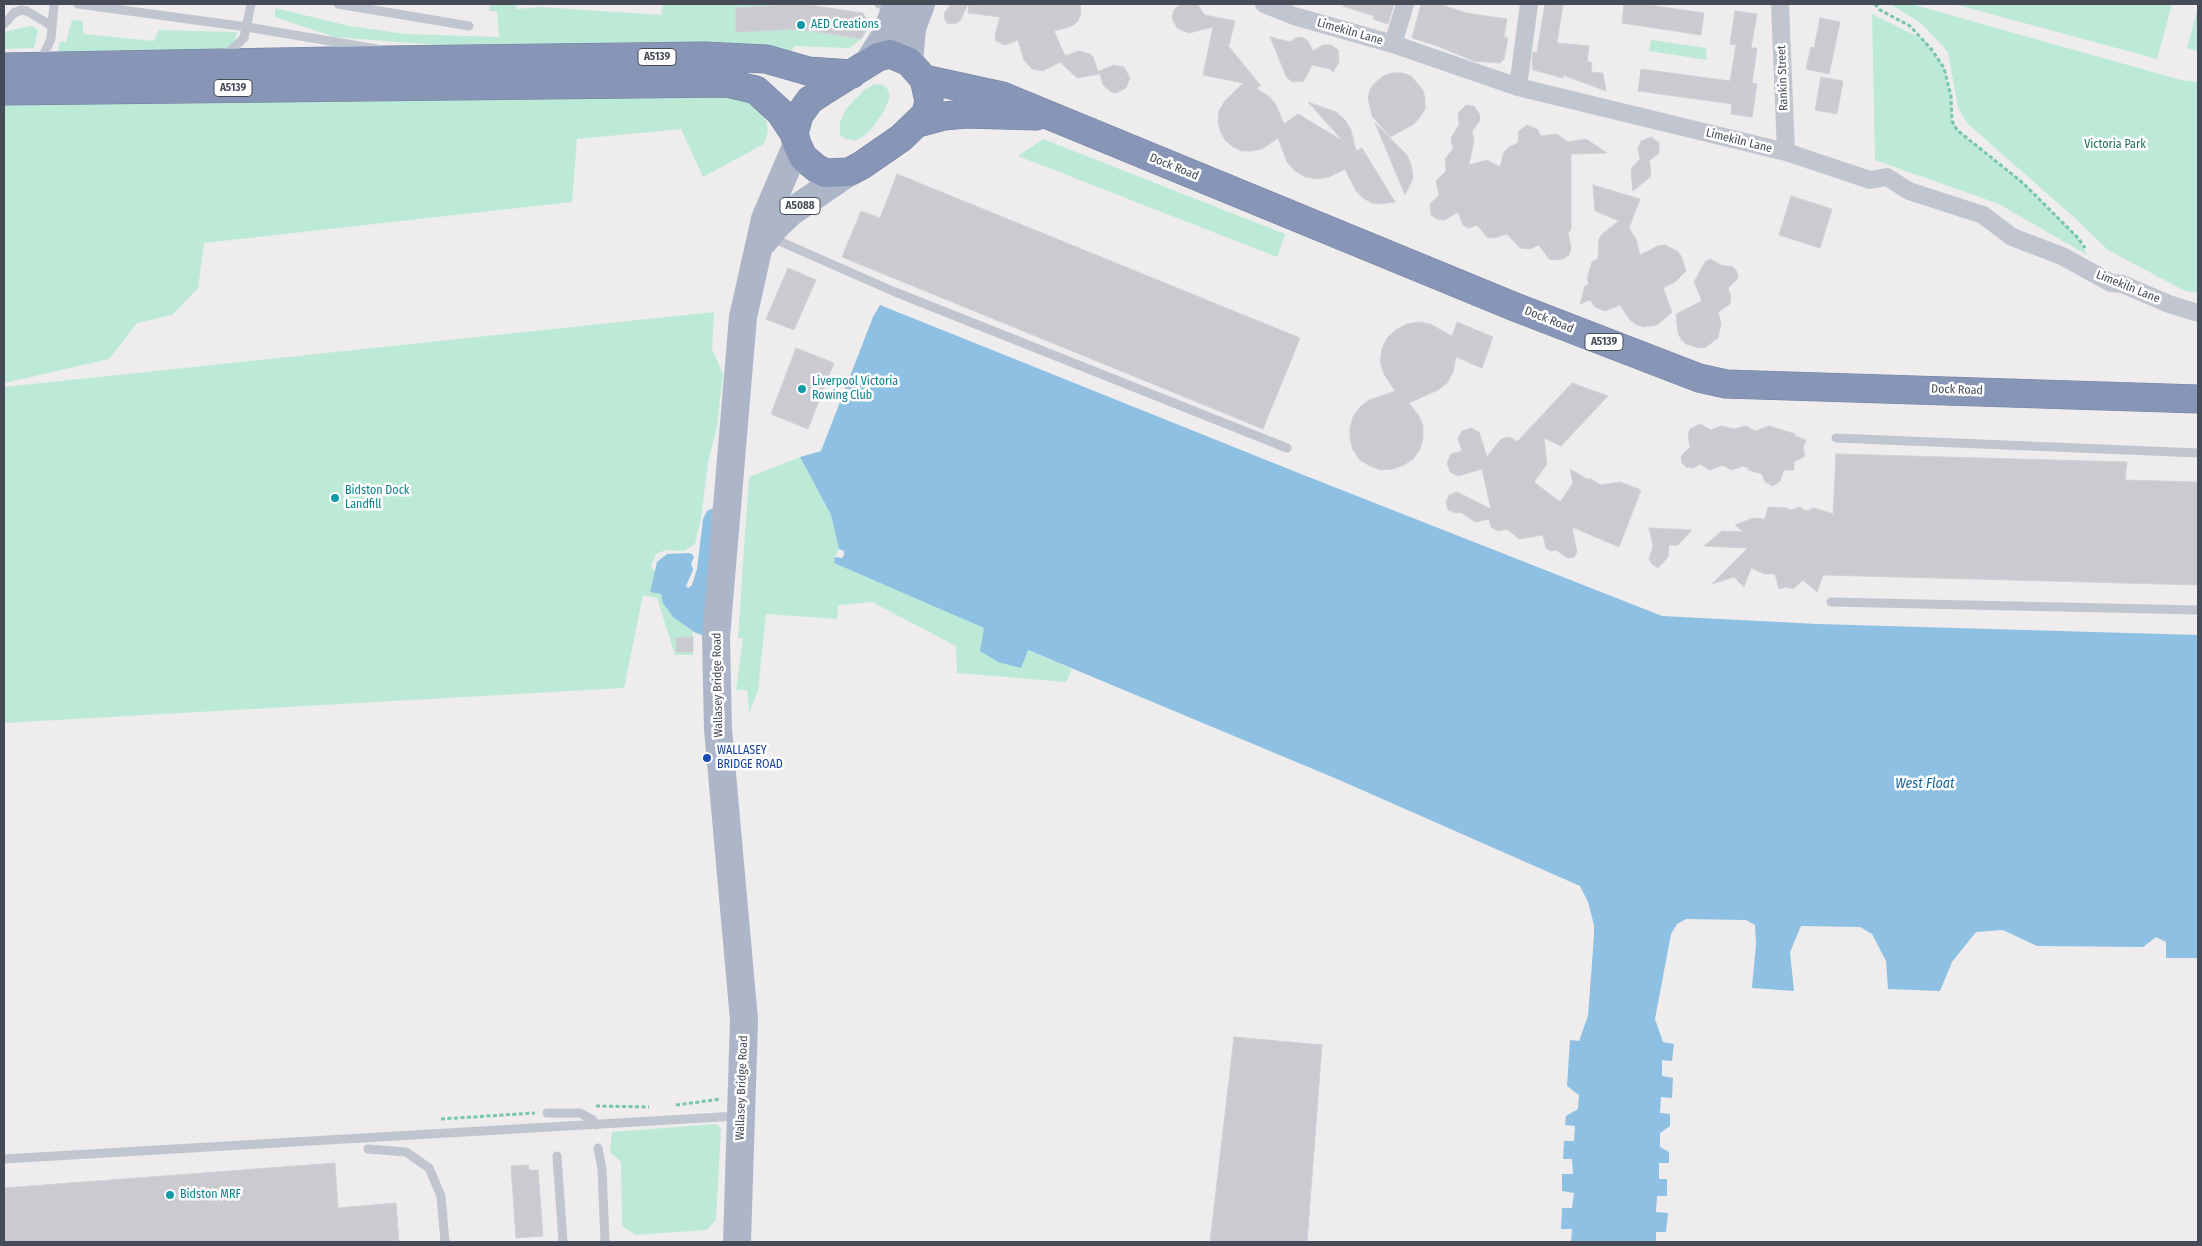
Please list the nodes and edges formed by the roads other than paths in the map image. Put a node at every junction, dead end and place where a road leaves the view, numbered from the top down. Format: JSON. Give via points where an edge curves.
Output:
{"nodes":[{"id":1,"x":54,"y":4,"type":"edge"},
{"id":2,"x":78,"y":4,"type":"edge"},
{"id":3,"x":251,"y":4,"type":"edge"},
{"id":4,"x":338,"y":4,"type":"edge"},
{"id":5,"x":1264,"y":4,"type":"edge"},
{"id":6,"x":1405,"y":4,"type":"edge"},
{"id":7,"x":1529,"y":4,"type":"edge"},
{"id":8,"x":1780,"y":4,"type":"edge"},
{"id":9,"x":898,"y":5,"type":"edge"},
{"id":10,"x":1296,"y":10,"type":"edge"},
{"id":11,"x":4,"y":24,"type":"edge"},
{"id":12,"x":52,"y":26,"type":"junction"},
{"id":13,"x":469,"y":26,"type":"dead end"},
{"id":14,"x":247,"y":27,"type":"junction"},
{"id":15,"x":1393,"y":44,"type":"junction"},
{"id":16,"x":387,"y":60,"type":"junction"},
{"id":17,"x":228,"y":63,"type":"junction"},
{"id":18,"x":38,"y":67,"type":"junction"},
{"id":19,"x":4,"y":68,"type":"edge"},
{"id":20,"x":860,"y":68,"type":"junction"},
{"id":21,"x":917,"y":70,"type":"junction"},
{"id":22,"x":1518,"y":87,"type":"junction"},
{"id":23,"x":4,"y":91,"type":"edge"},
{"id":24,"x":1048,"y":116,"type":"junction"},
{"id":25,"x":918,"y":123,"type":"junction"},
{"id":26,"x":795,"y":139,"type":"junction"},
{"id":27,"x":1786,"y":152,"type":"junction"},
{"id":28,"x":849,"y":172,"type":"junction"},
{"id":29,"x":763,"y":242,"type":"junction"},
{"id":30,"x":2198,"y":313,"type":"edge"},
{"id":31,"x":2198,"y":399,"type":"edge"},
{"id":32,"x":1836,"y":438,"type":"dead end"},
{"id":33,"x":1287,"y":448,"type":"dead end"},
{"id":34,"x":2198,"y":453,"type":"edge"},
{"id":35,"x":1831,"y":602,"type":"dead end"},
{"id":36,"x":2198,"y":610,"type":"edge"},
{"id":37,"x":741,"y":1106,"type":"junction"},
{"id":38,"x":542,"y":1113,"type":"road end"},
{"id":39,"x":596,"y":1125,"type":"junction"},
{"id":40,"x":598,"y":1148,"type":"dead end"},
{"id":41,"x":368,"y":1149,"type":"dead end"},
{"id":42,"x":556,"y":1156,"type":"dead end"},
{"id":43,"x":4,"y":1160,"type":"edge"},
{"id":44,"x":445,"y":1242,"type":"edge"},
{"id":45,"x":563,"y":1242,"type":"edge"},
{"id":46,"x":604,"y":1242,"type":"edge"},
{"id":47,"x":737,"y":1242,"type":"edge"}],
"edges":[{"from":1,"to":12,"type":"lane"},
{"from":2,"to":14,"type":"lane"},
{"from":3,"to":14,"type":"lane"},
{"from":4,"to":13,"type":"lane"},
{"from":5,"to":10,"type":"street","name":"Limekiln Lane"},
{"from":6,"to":15,"type":"street"},
{"from":7,"to":22,"type":"street"},
{"from":8,"to":27,"type":"street","name":"Rankin Street"},
{"from":9,"to":20,"type":"main road","via":[[884,36]]},
{"from":9,"to":21,"type":"main road","via":[[912,28]]},
{"from":10,"to":15,"type":"street","name":"Limekiln Lane"},
{"from":11,"to":12,"type":"lane","via":[[21,10]]},
{"from":12,"to":18,"type":"lane","via":[[51,39]]},
{"from":14,"to":16,"type":"lane","via":[[379,49]]},
{"from":14,"to":17,"type":"lane","via":[[244,38],[228,53]]},
{"from":15,"to":22,"type":"street","name":"Limekiln Lane"},
{"from":16,"to":17,"type":"highway","number":"A5139"},
{"from":16,"to":20,"type":"highway","number":"A5139","via":[[704,56],[766,58],[808,71]]},
{"from":17,"to":18,"type":"highway","number":"A5139"},
{"from":18,"to":19,"type":"highway","number":"A5139"},
{"from":20,"to":21,"type":"highway","number":"A5139","via":[[890,54]]},
{"from":20,"to":26,"type":"highway","number":"A5139","via":[[810,100],[799,116]]},
{"from":21,"to":24,"type":"highway","name":"Dock Road","number":"A5139","via":[[1002,96]]},
{"from":21,"to":25,"type":"highway","number":"A5139","via":[[929,100],[926,114]]},
{"from":22,"to":27,"type":"street","name":"Limekiln Lane"},
{"from":23,"to":26,"type":"highway","number":"A5139","via":[[727,83],[756,90],[780,112]]},
{"from":24,"to":25,"type":"highway","name":"Dock Road","number":"A5139","via":[[966,114]]},
{"from":24,"to":31,"type":"highway","name":"Dock Road","number":"A5139","via":[[1515,307],[1699,378],[1726,384]]},
{"from":25,"to":28,"type":"highway","number":"A5139"},
{"from":26,"to":28,"type":"highway","number":"A5139","via":[[803,157],[816,168],[826,173]]},
{"from":26,"to":29,"type":"main road","number":"A5088","via":[[765,219]]},
{"from":27,"to":30,"type":"street","name":"Limekiln Lane","via":[[1870,180],[1887,177],[1909,191],[1983,215],[2012,237],[2062,256],[2111,283],[2122,284]]},
{"from":28,"to":29,"type":"main road","number":"A5088","via":[[791,212]]},
{"from":29,"to":33,"type":"lane"},
{"from":29,"to":37,"type":"main road","name":"Wallasey Bridge Road","number":"A5088","via":[[743,317],[716,637],[718,728],[744,1020]]},
{"from":32,"to":34,"type":"lane"},
{"from":35,"to":36,"type":"lane"},
{"from":37,"to":39,"type":"lane"},
{"from":37,"to":47,"type":"main road","name":"Wallasey Bridge Road","number":"A5088"},
{"from":38,"to":39,"type":"lane","via":[[580,1113]]},
{"from":39,"to":43,"type":"lane"},
{"from":40,"to":46,"type":"lane","via":[[602,1169]]},
{"from":41,"to":44,"type":"lane","via":[[406,1152],[429,1168],[441,1196]]},
{"from":42,"to":45,"type":"lane"}]}
